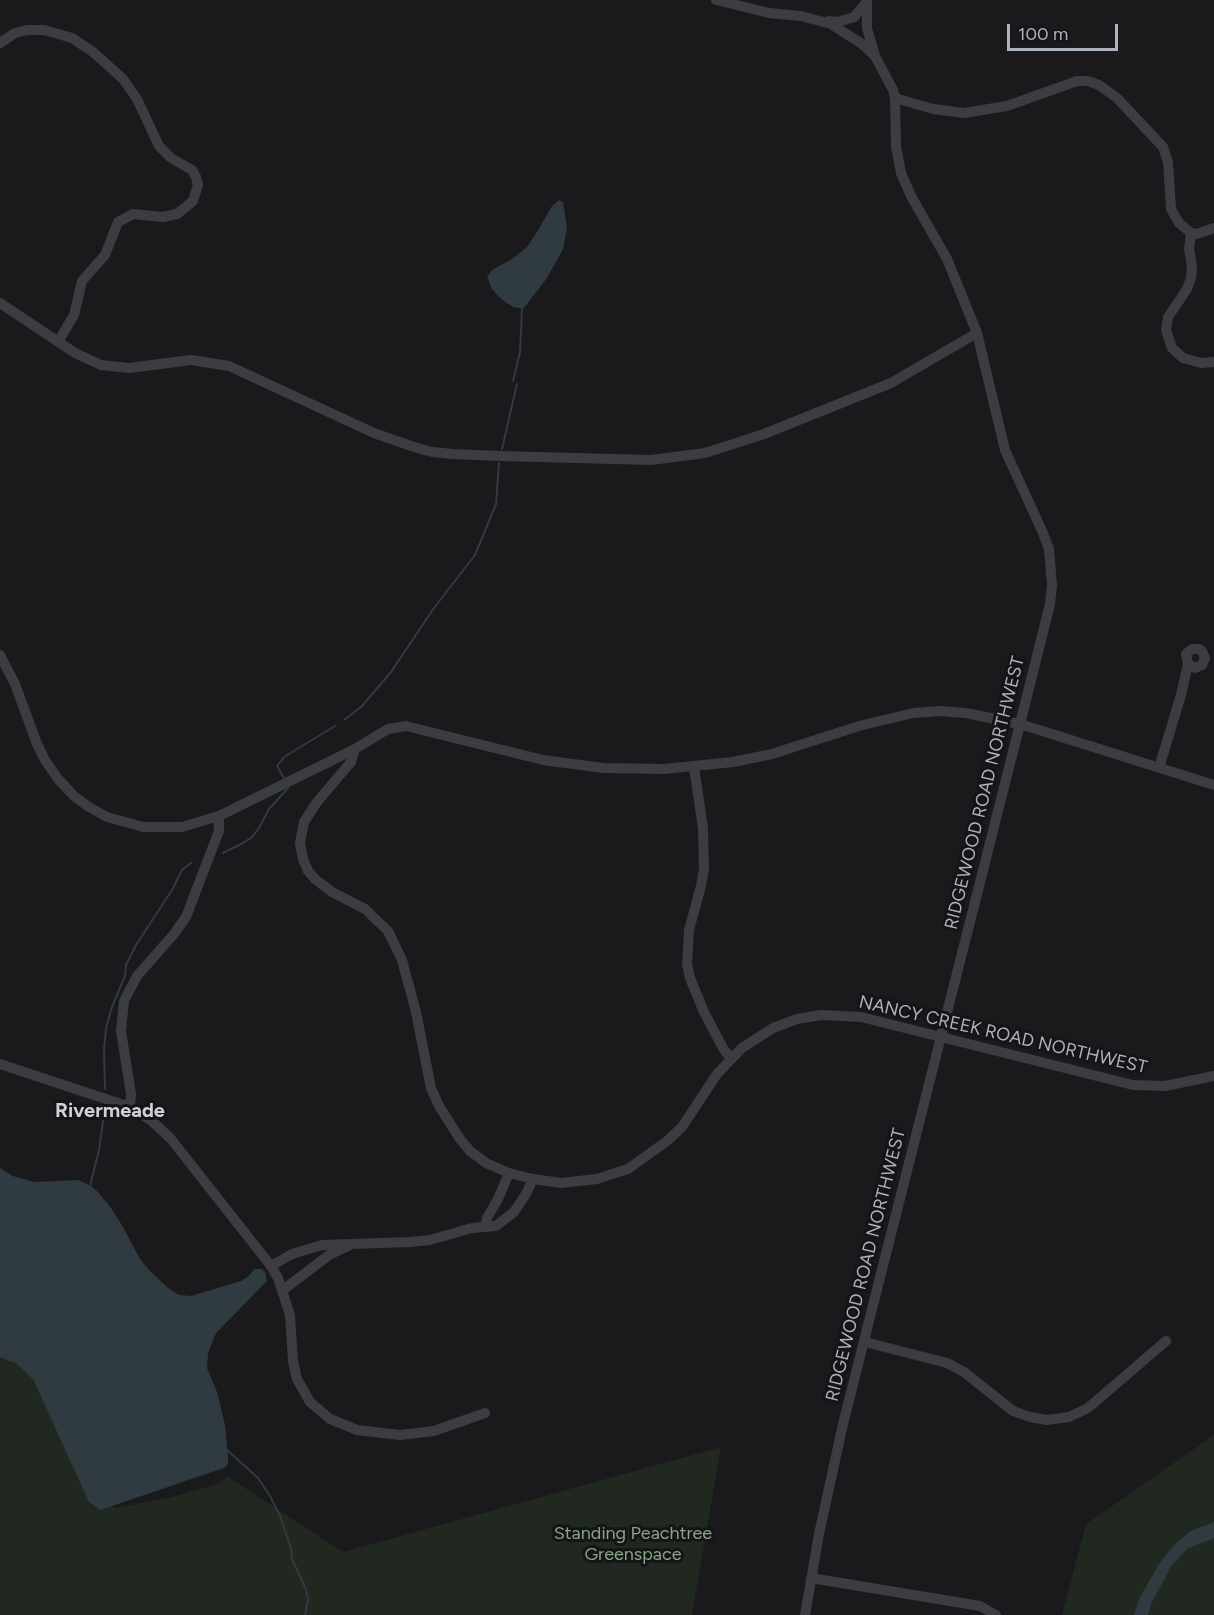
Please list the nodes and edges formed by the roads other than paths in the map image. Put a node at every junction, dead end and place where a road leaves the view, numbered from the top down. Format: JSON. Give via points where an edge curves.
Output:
{"nodes":[{"id":1,"x":716,"y":0,"type":"edge"},
{"id":2,"x":866,"y":2,"type":"edge"},
{"id":3,"x":819,"y":21,"type":"junction"},
{"id":4,"x":0,"y":43,"type":"edge"},
{"id":5,"x":875,"y":56,"type":"junction"},
{"id":6,"x":895,"y":98,"type":"junction"},
{"id":7,"x":1214,"y":228,"type":"edge"},
{"id":8,"x":1191,"y":233,"type":"junction"},
{"id":9,"x":0,"y":303,"type":"edge"},
{"id":10,"x":977,"y":333,"type":"junction"},
{"id":11,"x":58,"y":342,"type":"junction"},
{"id":12,"x":1214,"y":362,"type":"edge"},
{"id":13,"x":0,"y":655,"type":"edge"},
{"id":14,"x":1188,"y":664,"type":"dead end"},
{"id":15,"x":1020,"y":724,"type":"junction"},
{"id":16,"x":355,"y":749,"type":"junction"},
{"id":17,"x":694,"y":767,"type":"junction"},
{"id":18,"x":1159,"y":768,"type":"junction"},
{"id":19,"x":1214,"y":784,"type":"edge"},
{"id":20,"x":219,"y":816,"type":"junction"},
{"id":21,"x":940,"y":1037,"type":"junction"},
{"id":22,"x":731,"y":1058,"type":"junction"},
{"id":23,"x":0,"y":1064,"type":"edge"},
{"id":24,"x":1214,"y":1076,"type":"edge"},
{"id":25,"x":130,"y":1107,"type":"junction"},
{"id":26,"x":509,"y":1173,"type":"junction"},
{"id":27,"x":533,"y":1179,"type":"junction"},
{"id":28,"x":485,"y":1227,"type":"junction"},
{"id":29,"x":350,"y":1245,"type":"junction"},
{"id":30,"x":271,"y":1266,"type":"junction"},
{"id":31,"x":283,"y":1290,"type":"junction"},
{"id":32,"x":1166,"y":1341,"type":"dead end"},
{"id":33,"x":864,"y":1342,"type":"junction"},
{"id":34,"x":485,"y":1413,"type":"dead end"},
{"id":35,"x":811,"y":1578,"type":"junction"},
{"id":36,"x":805,"y":1615,"type":"edge"},
{"id":37,"x":996,"y":1615,"type":"edge"}],
"edges":[{"from":1,"to":3,"type":"street"},
{"from":2,"to":3,"type":"street","via":[[848,20]]},
{"from":2,"to":5,"type":"street","name":"RIDGEWOOD ROAD NORTHWEST","via":[[867,28]]},
{"from":3,"to":5,"type":"street","via":[[839,28]]},
{"from":4,"to":11,"type":"street","via":[[15,33],[44,30],[72,38],[93,52],[123,79],[159,146],[192,170],[198,184],[193,201],[177,214],[133,214],[118,222],[105,255],[82,281],[74,315]]},
{"from":5,"to":6,"type":"street","name":"RIDGEWOOD ROAD NORTHWEST"},
{"from":6,"to":8,"type":"street","via":[[964,113],[1007,106],[1077,81],[1099,85],[1117,98],[1163,147],[1168,162],[1171,209]]},
{"from":6,"to":10,"type":"street","name":"RIDGEWOOD ROAD NORTHWEST","via":[[901,173],[947,259]]},
{"from":7,"to":8,"type":"street"},
{"from":8,"to":12,"type":"street","via":[[1191,278],[1168,317],[1166,330],[1172,348],[1183,358]]},
{"from":9,"to":11,"type":"street"},
{"from":10,"to":11,"type":"street","via":[[891,383],[773,430],[705,453],[651,460],[432,452],[374,432],[229,366],[191,360],[116,368],[87,359]]},
{"from":10,"to":15,"type":"street","name":"RIDGEWOOD ROAD NORTHWEST","via":[[1005,450],[1043,533],[1052,566],[1050,604]]},
{"from":13,"to":20,"type":"street","via":[[45,760],[74,796],[125,823],[154,828],[200,824]]},
{"from":14,"to":18,"type":"street"},
{"from":15,"to":17,"type":"street","via":[[966,713],[913,713],[772,754]]},
{"from":15,"to":18,"type":"street"},
{"from":15,"to":21,"type":"street","name":"RIDGEWOOD ROAD NORTHWEST"},
{"from":16,"to":17,"type":"street","via":[[388,729],[406,726],[568,764],[634,769]]},
{"from":16,"to":20,"type":"street"},
{"from":16,"to":26,"type":"street","name":"NANCY CREEK ROAD NORTHWEST","via":[[351,762],[304,822],[300,843],[303,860],[315,879],[365,909],[388,931],[402,960],[431,1088],[439,1106],[470,1151]]},
{"from":17,"to":22,"type":"street","via":[[703,828],[704,869],[689,930],[687,964],[704,1012]]},
{"from":18,"to":19,"type":"street"},
{"from":20,"to":25,"type":"street","via":[[219,831],[186,917],[137,976],[124,1002],[121,1031]]},
{"from":21,"to":22,"type":"street","name":"NANCY CREEK ROAD NORTHWEST","via":[[861,1017],[821,1015],[773,1028]]},
{"from":21,"to":24,"type":"street","name":"NANCY CREEK ROAD NORTHWEST","via":[[1133,1085],[1165,1086]]},
{"from":21,"to":33,"type":"street","name":"RIDGEWOOD ROAD NORTHWEST"},
{"from":22,"to":27,"type":"street","name":"NANCY CREEK ROAD NORTHWEST","via":[[681,1127],[635,1166],[584,1182]]},
{"from":23,"to":25,"type":"street"},
{"from":25,"to":30,"type":"street","via":[[171,1138]]},
{"from":26,"to":27,"type":"street","name":"NANCY CREEK ROAD NORTHWEST"},
{"from":26,"to":28,"type":"street"},
{"from":27,"to":28,"type":"street","via":[[514,1212],[496,1226]]},
{"from":28,"to":29,"type":"street","via":[[430,1240]]},
{"from":29,"to":30,"type":"street","via":[[311,1247]]},
{"from":29,"to":31,"type":"street","via":[[329,1255]]},
{"from":30,"to":31,"type":"street"},
{"from":31,"to":34,"type":"street","via":[[297,1378],[310,1402],[330,1419],[357,1430],[400,1435],[434,1431]]},
{"from":32,"to":33,"type":"street","via":[[1088,1408],[1069,1417],[1047,1420],[1013,1411],[947,1363]]},
{"from":33,"to":35,"type":"street","name":"RIDGEWOOD ROAD NORTHWEST"},
{"from":35,"to":36,"type":"street","name":"RIDGEWOOD ROAD NORTHWEST"},
{"from":35,"to":37,"type":"street","via":[[980,1606]]}]}
